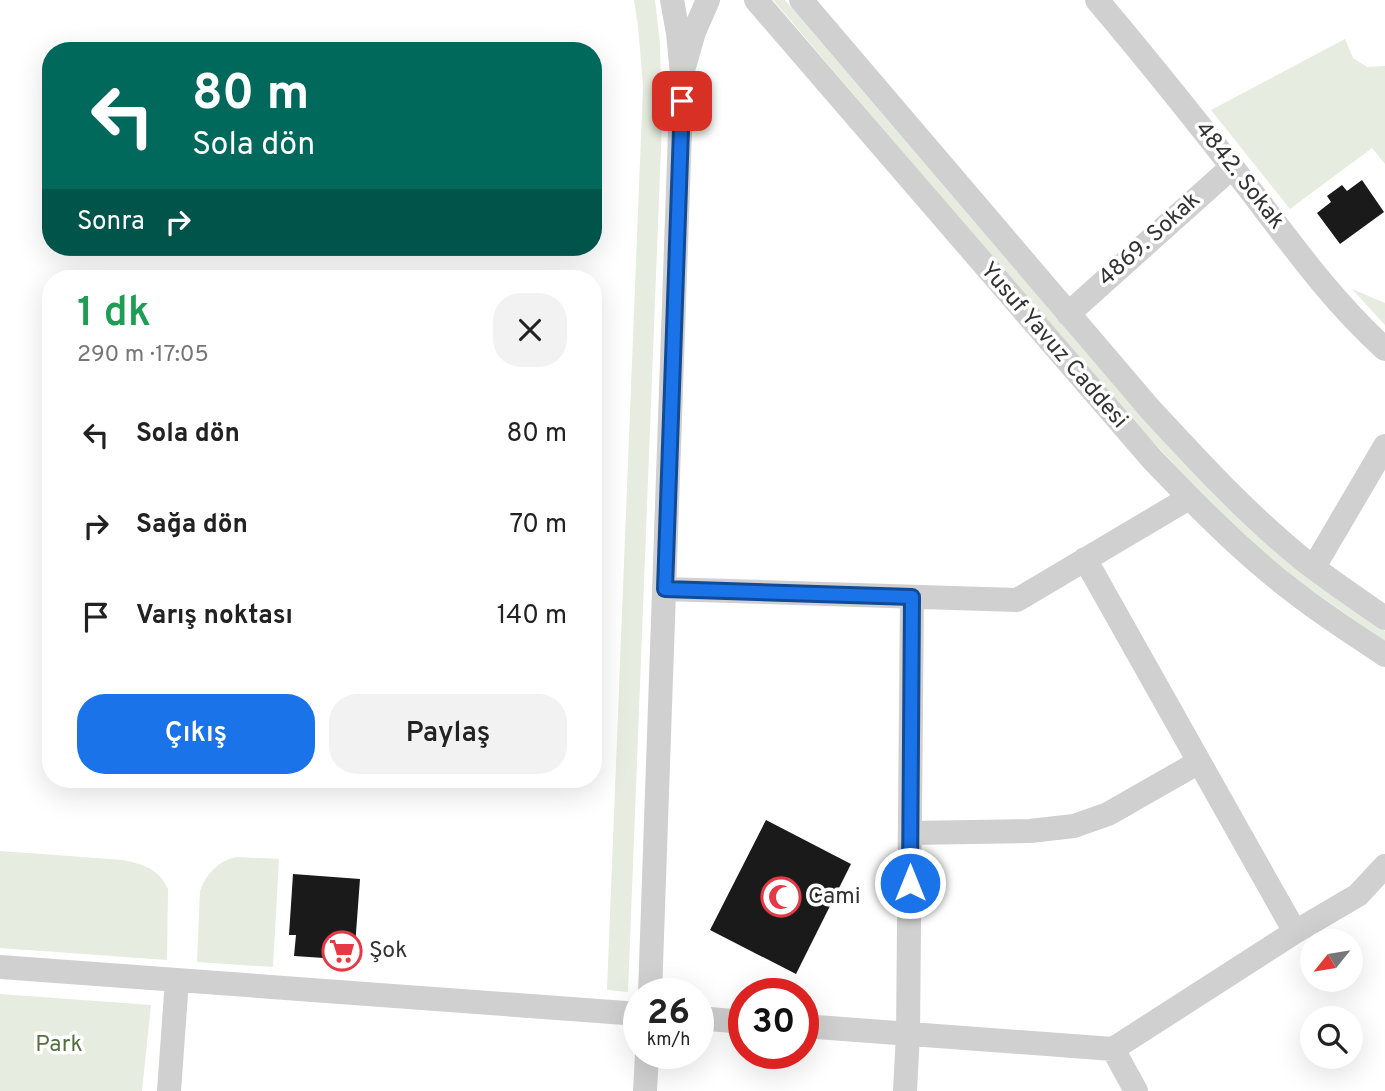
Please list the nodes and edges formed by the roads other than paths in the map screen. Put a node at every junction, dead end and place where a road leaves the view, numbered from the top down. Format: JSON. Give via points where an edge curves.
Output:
{"nodes":[{"id":1,"x":672,"y":0,"type":"edge"},
{"id":2,"x":708,"y":0,"type":"edge"},
{"id":3,"x":756,"y":0,"type":"edge"},
{"id":4,"x":801,"y":0,"type":"edge"},
{"id":5,"x":1097,"y":0,"type":"edge"},
{"id":6,"x":682,"y":74,"type":"junction"},
{"id":7,"x":1232,"y":167,"type":"junction"},
{"id":8,"x":1068,"y":314,"type":"junction"},
{"id":9,"x":1385,"y":349,"type":"edge"},
{"id":10,"x":1385,"y":446,"type":"edge"},
{"id":11,"x":1189,"y":498,"type":"junction"},
{"id":12,"x":1085,"y":559,"type":"junction"},
{"id":13,"x":1314,"y":567,"type":"junction"},
{"id":14,"x":665,"y":589,"type":"junction"},
{"id":15,"x":912,"y":597,"type":"junction"},
{"id":16,"x":1385,"y":618,"type":"edge"},
{"id":17,"x":1385,"y":655,"type":"edge"},
{"id":18,"x":1199,"y":762,"type":"junction"},
{"id":19,"x":910,"y":833,"type":"junction"},
{"id":20,"x":1385,"y":866,"type":"edge"},
{"id":21,"x":1295,"y":932,"type":"junction"},
{"id":22,"x":0,"y":967,"type":"edge"},
{"id":23,"x":651,"y":978,"type":"edge"},
{"id":24,"x":177,"y":980,"type":"junction"},
{"id":25,"x":623,"y":1013,"type":"edge"},
{"id":26,"x":819,"y":1027,"type":"edge"},
{"id":27,"x":908,"y":1034,"type":"junction"},
{"id":28,"x":1113,"y":1049,"type":"junction"},
{"id":29,"x":646,"y":1069,"type":"edge"},
{"id":30,"x":169,"y":1091,"type":"edge"},
{"id":31,"x":645,"y":1091,"type":"edge"},
{"id":32,"x":905,"y":1091,"type":"edge"},
{"id":33,"x":1136,"y":1091,"type":"edge"}],
"edges":[{"from":1,"to":6,"type":"street"},
{"from":2,"to":6,"type":"street"},
{"from":3,"to":11,"type":"street","name":"Yusuf Yavuz Caddesi"},
{"from":4,"to":8,"type":"street","name":"Yusuf Yavuz Caddesi"},
{"from":5,"to":7,"type":"street","name":"4842. Sokak"},
{"from":6,"to":14,"type":"street"},
{"from":7,"to":8,"type":"street","name":"4869. Sokak"},
{"from":7,"to":9,"type":"street","name":"4842. Sokak","via":[[1326,288]]},
{"from":8,"to":13,"type":"street","name":"Yusuf Yavuz Caddesi","via":[[1205,470]]},
{"from":10,"to":13,"type":"street"},
{"from":11,"to":12,"type":"street"},
{"from":11,"to":17,"type":"street","name":"Yusuf Yavuz Caddesi","via":[[1293,592]]},
{"from":12,"to":15,"type":"street","via":[[1017,600]]},
{"from":12,"to":18,"type":"street"},
{"from":13,"to":16,"type":"street","name":"Yusuf Yavuz Caddesi"},
{"from":14,"to":15,"type":"street"},
{"from":14,"to":23,"type":"street"},
{"from":15,"to":19,"type":"street"},
{"from":18,"to":19,"type":"street","via":[[1108,814],[1074,826]]},
{"from":18,"to":21,"type":"street"},
{"from":19,"to":27,"type":"street"},
{"from":20,"to":21,"type":"street","via":[[1358,895]]},
{"from":21,"to":28,"type":"street"},
{"from":22,"to":24,"type":"street"},
{"from":24,"to":25,"type":"street"},
{"from":24,"to":30,"type":"street"},
{"from":26,"to":27,"type":"street"},
{"from":27,"to":28,"type":"street"},
{"from":27,"to":32,"type":"street"},
{"from":28,"to":33,"type":"street"},
{"from":29,"to":31,"type":"street"}]}
